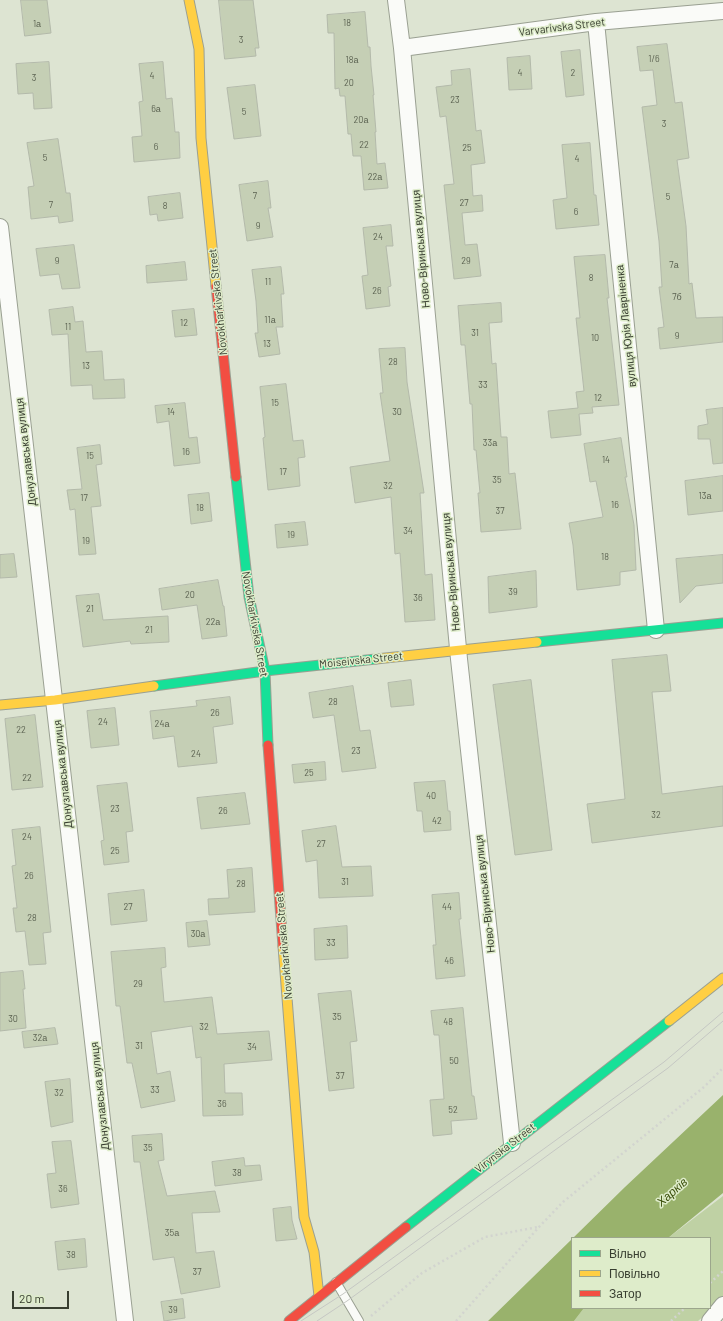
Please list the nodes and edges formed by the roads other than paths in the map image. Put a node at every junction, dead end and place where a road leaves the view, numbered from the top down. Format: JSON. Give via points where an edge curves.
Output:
{"nodes":[{"id":1,"x":190,"y":0,"type":"edge"},
{"id":2,"x":396,"y":0,"type":"edge"},
{"id":3,"x":723,"y":11,"type":"edge"},
{"id":4,"x":596,"y":22,"type":"junction"},
{"id":5,"x":402,"y":48,"type":"junction"},
{"id":6,"x":0,"y":226,"type":"edge"},
{"id":7,"x":723,"y":623,"type":"edge"},
{"id":8,"x":656,"y":630,"type":"junction"},
{"id":9,"x":459,"y":650,"type":"junction"},
{"id":10,"x":265,"y":670,"type":"junction"},
{"id":11,"x":55,"y":700,"type":"junction"},
{"id":12,"x":0,"y":705,"type":"edge"},
{"id":13,"x":723,"y":978,"type":"edge"},
{"id":14,"x":512,"y":1144,"type":"junction"},
{"id":15,"x":336,"y":1282,"type":"junction"},
{"id":16,"x":319,"y":1296,"type":"junction"},
{"id":17,"x":723,"y":1305,"type":"edge"},
{"id":18,"x":125,"y":1321,"type":"edge"},
{"id":19,"x":289,"y":1321,"type":"edge"},
{"id":20,"x":359,"y":1321,"type":"edge"},
{"id":21,"x":710,"y":1321,"type":"edge"}],
"edges":[{"from":1,"to":10,"type":"street","name":"Novokharkivska Street","via":[[199,49],[201,138],[248,589]]},
{"from":2,"to":5,"type":"street","name":"Ново-Віринська вулиця"},
{"from":3,"to":4,"type":"street","name":"Varvarivska Street"},
{"from":4,"to":5,"type":"street","name":"Varvarivska Street"},
{"from":4,"to":8,"type":"street","name":"вулиця Юрія Лавріненка"},
{"from":5,"to":9,"type":"street","name":"Ново-Віринська вулиця"},
{"from":6,"to":11,"type":"street","name":"Донузлавська вулиця"},
{"from":7,"to":8,"type":"street","name":"Moiseivska Street"},
{"from":8,"to":9,"type":"street","name":"Moiseivska Street"},
{"from":9,"to":10,"type":"street","name":"Moiseivska Street"},
{"from":9,"to":14,"type":"street","name":"Ново-Віринська вулиця"},
{"from":10,"to":11,"type":"street","name":"Moiseivska Street"},
{"from":10,"to":16,"type":"street","name":"Novokharkivska Street","via":[[267,735],[304,1217],[314,1252]]},
{"from":11,"to":12,"type":"street","name":"Moiseivska Street"},
{"from":11,"to":18,"type":"street","name":"Донузлавська вулиця"},
{"from":13,"to":14,"type":"street","name":"Virynska Street"},
{"from":14,"to":15,"type":"street","name":"Virynska Street"},
{"from":15,"to":16,"type":"street","name":"Virynska Street"},
{"from":15,"to":20,"type":"lane"},
{"from":16,"to":19,"type":"street","name":"Virynska Street"},
{"from":17,"to":21,"type":"street"}]}
